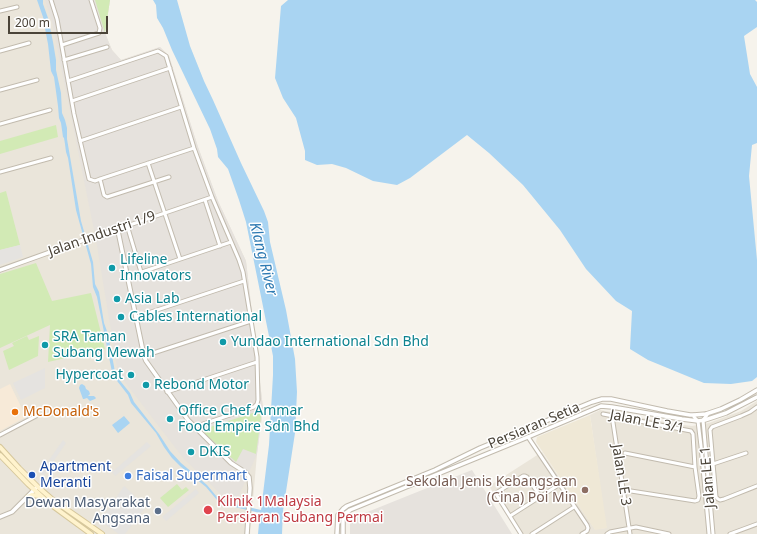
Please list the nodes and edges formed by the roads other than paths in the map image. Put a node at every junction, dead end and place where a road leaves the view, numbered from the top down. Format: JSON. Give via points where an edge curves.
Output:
{"nodes":[{"id":1,"x":51,"y":0,"type":"edge"},
{"id":2,"x":90,"y":0,"type":"edge"},
{"id":3,"x":17,"y":7,"type":"dead end"},
{"id":4,"x":0,"y":11,"type":"edge"},
{"id":5,"x":29,"y":43,"type":"dead end"},
{"id":6,"x":62,"y":45,"type":"junction"},
{"id":7,"x":107,"y":47,"type":"dead end"},
{"id":8,"x":0,"y":51,"type":"edge"},
{"id":9,"x":64,"y":60,"type":"junction"},
{"id":10,"x":170,"y":68,"type":"junction"},
{"id":11,"x":37,"y":80,"type":"dead end"},
{"id":12,"x":68,"y":81,"type":"junction"},
{"id":13,"x":0,"y":90,"type":"edge"},
{"id":14,"x":72,"y":101,"type":"junction"},
{"id":15,"x":181,"y":107,"type":"junction"},
{"id":16,"x":50,"y":110,"type":"dead end"},
{"id":17,"x":0,"y":124,"type":"edge"},
{"id":18,"x":80,"y":141,"type":"junction"},
{"id":19,"x":194,"y":148,"type":"junction"},
{"id":20,"x":51,"y":158,"type":"dead end"},
{"id":21,"x":148,"y":163,"type":"junction"},
{"id":22,"x":0,"y":172,"type":"edge"},
{"id":23,"x":169,"y":177,"type":"dead end"},
{"id":24,"x":100,"y":179,"type":"junction"},
{"id":25,"x":154,"y":182,"type":"junction"},
{"id":26,"x":212,"y":197,"type":"junction"},
{"id":27,"x":205,"y":200,"type":"junction"},
{"id":28,"x":164,"y":213,"type":"junction"},
{"id":29,"x":127,"y":225,"type":"junction"},
{"id":30,"x":115,"y":230,"type":"junction"},
{"id":31,"x":231,"y":242,"type":"junction"},
{"id":32,"x":220,"y":246,"type":"junction"},
{"id":33,"x":180,"y":259,"type":"junction"},
{"id":34,"x":0,"y":270,"type":"edge"},
{"id":35,"x":141,"y":272,"type":"junction"},
{"id":36,"x":127,"y":277,"type":"junction"},
{"id":37,"x":244,"y":281,"type":"junction"},
{"id":38,"x":136,"y":317,"type":"junction"},
{"id":39,"x":251,"y":321,"type":"junction"},
{"id":40,"x":144,"y":356,"type":"junction"},
{"id":41,"x":257,"y":362,"type":"junction"},
{"id":42,"x":757,"y":390,"type":"edge"},
{"id":43,"x":168,"y":392,"type":"junction"},
{"id":44,"x":757,"y":397,"type":"edge"},
{"id":45,"x":757,"y":407,"type":"edge"},
{"id":46,"x":603,"y":414,"type":"dead end"},
{"id":47,"x":706,"y":414,"type":"junction"},
{"id":48,"x":694,"y":415,"type":"junction"},
{"id":49,"x":36,"y":416,"type":"dead end"},
{"id":50,"x":612,"y":416,"type":"junction"},
{"id":51,"x":703,"y":420,"type":"junction"},
{"id":52,"x":698,"y":421,"type":"junction"},
{"id":53,"x":194,"y":427,"type":"junction"},
{"id":54,"x":524,"y":430,"type":"junction"},
{"id":55,"x":0,"y":435,"type":"edge"},
{"id":56,"x":528,"y":437,"type":"junction"},
{"id":57,"x":0,"y":447,"type":"edge"},
{"id":58,"x":625,"y":453,"type":"dead end"},
{"id":59,"x":746,"y":453,"type":"dead end"},
{"id":60,"x":0,"y":455,"type":"edge"},
{"id":61,"x":713,"y":464,"type":"junction"},
{"id":62,"x":695,"y":467,"type":"junction"},
{"id":63,"x":715,"y":482,"type":"junction"},
{"id":64,"x":707,"y":483,"type":"junction"},
{"id":65,"x":28,"y":484,"type":"junction"},
{"id":66,"x":560,"y":484,"type":"junction"},
{"id":67,"x":698,"y":484,"type":"junction"},
{"id":68,"x":757,"y":486,"type":"edge"},
{"id":69,"x":38,"y":487,"type":"junction"},
{"id":70,"x":34,"y":490,"type":"junction"},
{"id":71,"x":632,"y":492,"type":"dead end"},
{"id":72,"x":28,"y":496,"type":"junction"},
{"id":73,"x":40,"y":496,"type":"junction"},
{"id":74,"x":540,"y":496,"type":"junction"},
{"id":75,"x":574,"y":507,"type":"junction"},
{"id":76,"x":342,"y":510,"type":"junction"},
{"id":77,"x":345,"y":514,"type":"junction"},
{"id":78,"x":510,"y":516,"type":"junction"},
{"id":79,"x":0,"y":517,"type":"edge"},
{"id":80,"x":757,"y":524,"type":"edge"},
{"id":81,"x":629,"y":528,"type":"junction"},
{"id":82,"x":91,"y":534,"type":"edge"},
{"id":83,"x":102,"y":534,"type":"edge"},
{"id":84,"x":247,"y":534,"type":"edge"},
{"id":85,"x":337,"y":534,"type":"edge"},
{"id":86,"x":342,"y":534,"type":"edge"},
{"id":87,"x":521,"y":534,"type":"edge"},
{"id":88,"x":532,"y":534,"type":"edge"},
{"id":89,"x":582,"y":534,"type":"edge"},
{"id":90,"x":607,"y":534,"type":"edge"},
{"id":91,"x":630,"y":534,"type":"edge"},
{"id":92,"x":669,"y":534,"type":"edge"},
{"id":93,"x":709,"y":534,"type":"edge"},
{"id":94,"x":713,"y":534,"type":"edge"},
{"id":95,"x":730,"y":534,"type":"edge"}],
"edges":[{"from":1,"to":6,"type":"street"},
{"from":2,"to":6,"type":"street","via":[[100,28],[98,33]]},
{"from":3,"to":4,"type":"street"},
{"from":5,"to":8,"type":"street"},
{"from":6,"to":9,"type":"street"},
{"from":7,"to":9,"type":"street"},
{"from":9,"to":12,"type":"street"},
{"from":10,"to":12,"type":"street","via":[[166,56],[158,51]]},
{"from":10,"to":14,"type":"street"},
{"from":10,"to":15,"type":"street"},
{"from":11,"to":13,"type":"street"},
{"from":12,"to":14,"type":"street"},
{"from":14,"to":18,"type":"street"},
{"from":15,"to":18,"type":"street"},
{"from":15,"to":19,"type":"street"},
{"from":16,"to":17,"type":"street"},
{"from":18,"to":24,"type":"street","via":[[88,177],[91,180]]},
{"from":19,"to":21,"type":"street"},
{"from":19,"to":26,"type":"street"},
{"from":20,"to":22,"type":"street"},
{"from":21,"to":24,"type":"street"},
{"from":21,"to":25,"type":"street"},
{"from":23,"to":25,"type":"street"},
{"from":24,"to":25,"type":"street","via":[[104,195],[107,197]]},
{"from":25,"to":28,"type":"street"},
{"from":26,"to":27,"type":"street","name":"Jalan Industri 1/9"},
{"from":26,"to":31,"type":"street"},
{"from":27,"to":28,"type":"street","name":"Jalan Industri 1/9"},
{"from":27,"to":32,"type":"street"},
{"from":28,"to":29,"type":"street","name":"Jalan Industri 1/9"},
{"from":28,"to":33,"type":"street"},
{"from":29,"to":30,"type":"street","name":"Jalan Industri 1/9"},
{"from":29,"to":35,"type":"street"},
{"from":30,"to":34,"type":"street","name":"Jalan Industri 1/9"},
{"from":30,"to":36,"type":"street","via":[[118,231]]},
{"from":31,"to":32,"type":"street"},
{"from":31,"to":37,"type":"street"},
{"from":32,"to":33,"type":"street"},
{"from":33,"to":35,"type":"street"},
{"from":35,"to":36,"type":"street"},
{"from":36,"to":38,"type":"street"},
{"from":37,"to":38,"type":"street"},
{"from":37,"to":39,"type":"street"},
{"from":38,"to":40,"type":"street"},
{"from":39,"to":40,"type":"street"},
{"from":39,"to":41,"type":"street"},
{"from":40,"to":43,"type":"street"},
{"from":41,"to":43,"type":"street"},
{"from":41,"to":53,"type":"street","via":[[257,404]]},
{"from":42,"to":47,"type":"street","name":"Persiaran Setia"},
{"from":43,"to":53,"type":"street"},
{"from":44,"to":51,"type":"street","name":"Persiaran Setia","via":[[730,411]]},
{"from":45,"to":61,"type":"street","via":[[711,428]]},
{"from":46,"to":50,"type":"street","name":"Jalan LE 3/1"},
{"from":47,"to":48,"type":"street","name":"Persiaran Setia"},
{"from":47,"to":51,"type":"street"},
{"from":48,"to":52,"type":"street"},
{"from":48,"to":54,"type":"street","name":"Persiaran Setia","via":[[602,399]]},
{"from":49,"to":55,"type":"street"},
{"from":50,"to":62,"type":"street","name":"Jalan LE 3/1","via":[[691,431]]},
{"from":50,"to":81,"type":"street","name":"Jalan LE 3"},
{"from":51,"to":52,"type":"street","name":"Persiaran Setia"},
{"from":51,"to":64,"type":"street","name":"Jalan LE 1"},
{"from":52,"to":56,"type":"street","name":"Persiaran Setia","via":[[601,406]]},
{"from":52,"to":64,"type":"street","name":"Jalan LE 1"},
{"from":53,"to":84,"type":"street","via":[[231,463],[248,474],[250,480]]},
{"from":54,"to":56,"type":"street"},
{"from":54,"to":76,"type":"street","name":"Persiaran Setia"},
{"from":56,"to":66,"type":"street"},
{"from":56,"to":77,"type":"street","name":"Persiaran Setia"},
{"from":57,"to":69,"type":"main road"},
{"from":58,"to":62,"type":"street"},
{"from":59,"to":61,"type":"street"},
{"from":60,"to":65,"type":"main road"},
{"from":61,"to":63,"type":"street"},
{"from":62,"to":67,"type":"street"},
{"from":63,"to":64,"type":"street"},
{"from":63,"to":68,"type":"street","via":[[716,497],[720,500]]},
{"from":64,"to":67,"type":"street"},
{"from":64,"to":93,"type":"street","name":"Jalan LE 1"},
{"from":64,"to":94,"type":"street","name":"Jalan LE 1"},
{"from":65,"to":70,"type":"main road"},
{"from":65,"to":72,"type":"main road"},
{"from":66,"to":74,"type":"street"},
{"from":66,"to":75,"type":"street"},
{"from":67,"to":71,"type":"street","via":[[699,498],[695,501]]},
{"from":69,"to":70,"type":"street"},
{"from":69,"to":83,"type":"main road"},
{"from":70,"to":72,"type":"street"},
{"from":70,"to":73,"type":"main road"},
{"from":72,"to":73,"type":"main road"},
{"from":72,"to":79,"type":"street","via":[[12,512]]},
{"from":73,"to":82,"type":"main road"},
{"from":74,"to":78,"type":"street"},
{"from":74,"to":78,"type":"street","via":[[525,476],[496,493]]},
{"from":75,"to":88,"type":"street"},
{"from":75,"to":89,"type":"street","via":[[588,528]]},
{"from":76,"to":77,"type":"street"},
{"from":76,"to":85,"type":"street","via":[[338,515]]},
{"from":77,"to":86,"type":"street"},
{"from":78,"to":87,"type":"street"},
{"from":80,"to":95,"type":"street"},
{"from":81,"to":90,"type":"street"},
{"from":81,"to":91,"type":"street","name":"Jalan LE 3"},
{"from":81,"to":92,"type":"street"}]}
